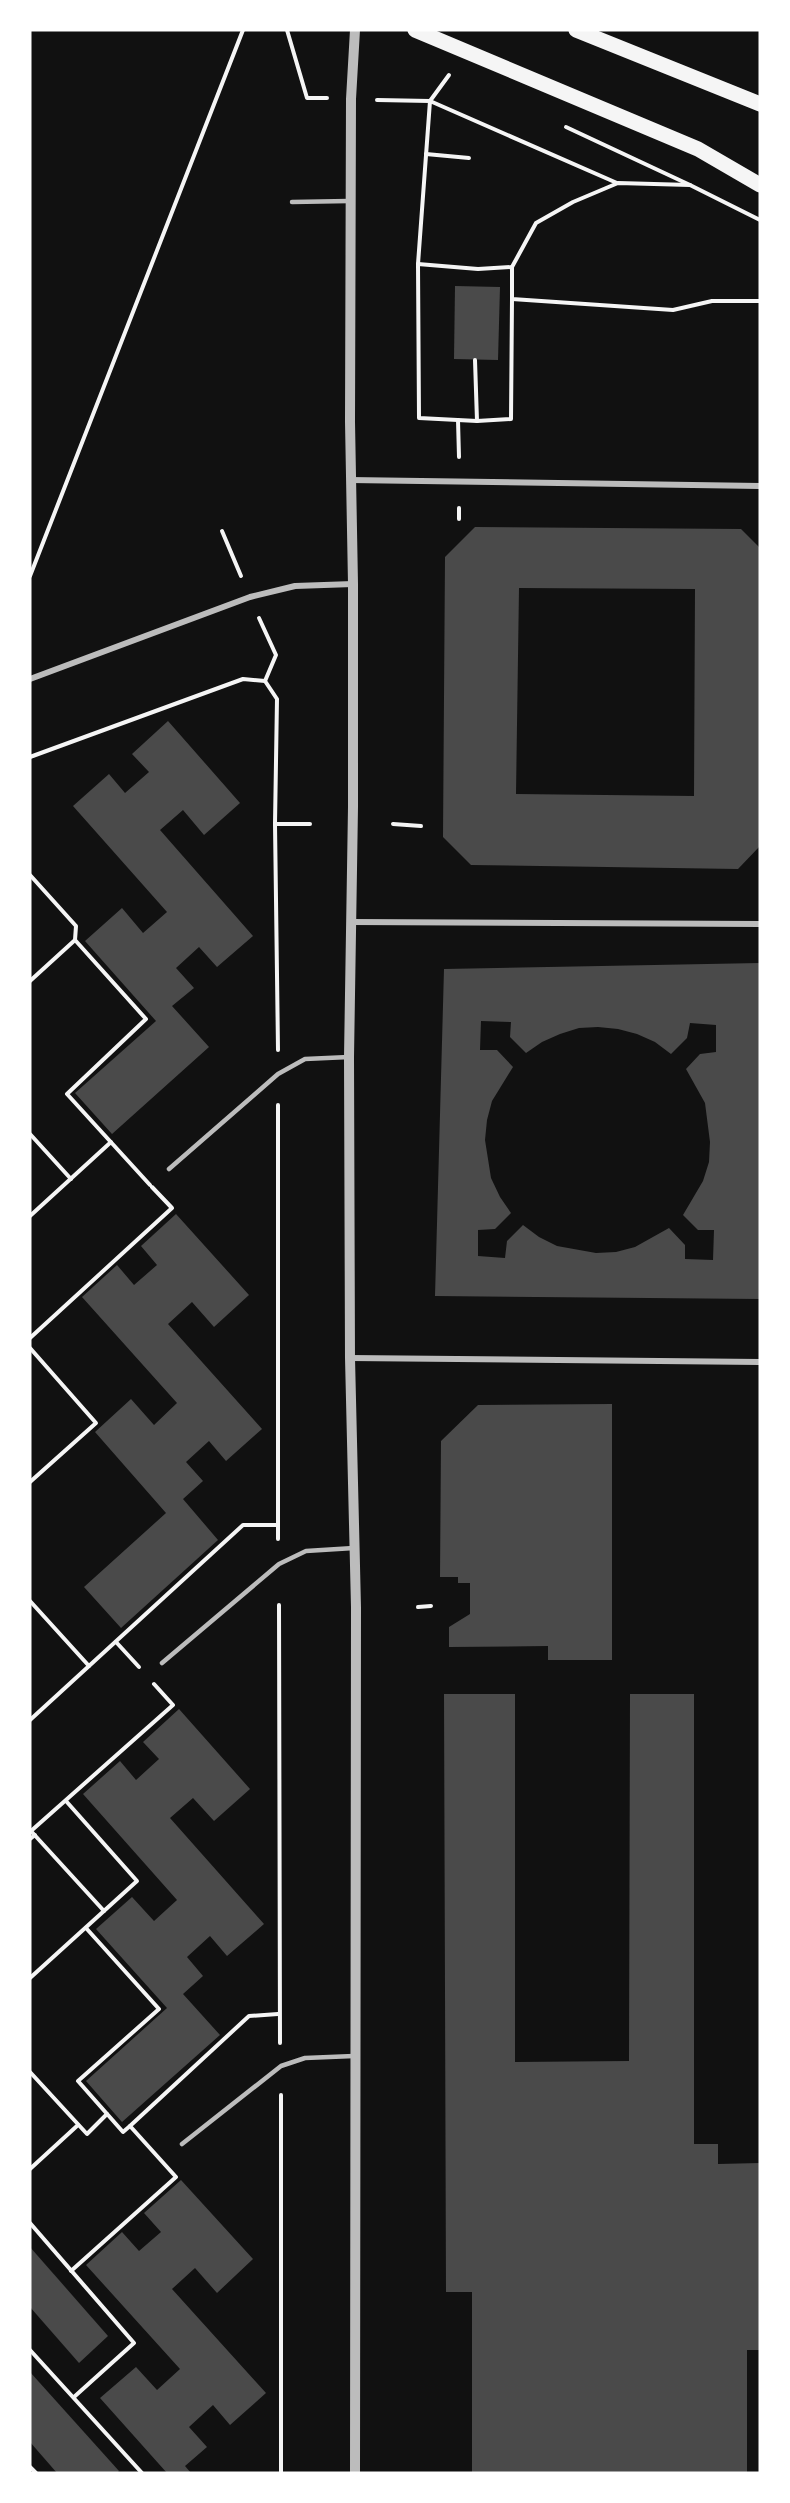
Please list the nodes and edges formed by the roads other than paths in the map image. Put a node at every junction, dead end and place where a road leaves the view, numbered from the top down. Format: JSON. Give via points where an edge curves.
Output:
{"nodes":[{"id":1,"x":355,"y":30,"type":"edge"},
{"id":2,"x":415,"y":30,"type":"edge"},
{"id":3,"x":576,"y":30,"type":"edge"},
{"id":4,"x":760,"y":104,"type":"edge"},
{"id":5,"x":760,"y":185,"type":"edge"},
{"id":6,"x":350,"y":201,"type":"junction"},
{"id":7,"x":292,"y":202,"type":"dead end"},
{"id":8,"x":350,"y":480,"type":"junction"},
{"id":9,"x":760,"y":486,"type":"edge"},
{"id":10,"x":353,"y":584,"type":"junction"},
{"id":11,"x":30,"y":679,"type":"edge"},
{"id":12,"x":351,"y":922,"type":"junction"},
{"id":13,"x":760,"y":924,"type":"edge"},
{"id":14,"x":349,"y":1057,"type":"junction"},
{"id":15,"x":169,"y":1169,"type":"road end"},
{"id":16,"x":350,"y":1358,"type":"junction"},
{"id":17,"x":760,"y":1362,"type":"edge"},
{"id":18,"x":354,"y":1548,"type":"junction"},
{"id":19,"x":162,"y":1663,"type":"dead end"},
{"id":20,"x":354,"y":2056,"type":"junction"},
{"id":21,"x":182,"y":2144,"type":"dead end"},
{"id":22,"x":355,"y":2473,"type":"edge"}],
"edges":[{"from":1,"to":6,"type":"street"},
{"from":2,"to":5,"type":"main road","via":[[698,149]]},
{"from":3,"to":4,"type":"main road"},
{"from":6,"to":7,"type":"lane"},
{"from":6,"to":8,"type":"street"},
{"from":8,"to":9,"type":"street"},
{"from":8,"to":10,"type":"street"},
{"from":10,"to":11,"type":"street","via":[[295,586],[250,597]]},
{"from":10,"to":12,"type":"street"},
{"from":12,"to":13,"type":"street"},
{"from":12,"to":14,"type":"street"},
{"from":14,"to":15,"type":"lane","via":[[304,1059],[278,1074]]},
{"from":14,"to":16,"type":"street"},
{"from":16,"to":17,"type":"street"},
{"from":16,"to":18,"type":"street"},
{"from":18,"to":19,"type":"lane","via":[[306,1551],[279,1564]]},
{"from":18,"to":20,"type":"street"},
{"from":20,"to":21,"type":"lane","via":[[305,2058],[281,2066]]},
{"from":20,"to":22,"type":"street"}]}
